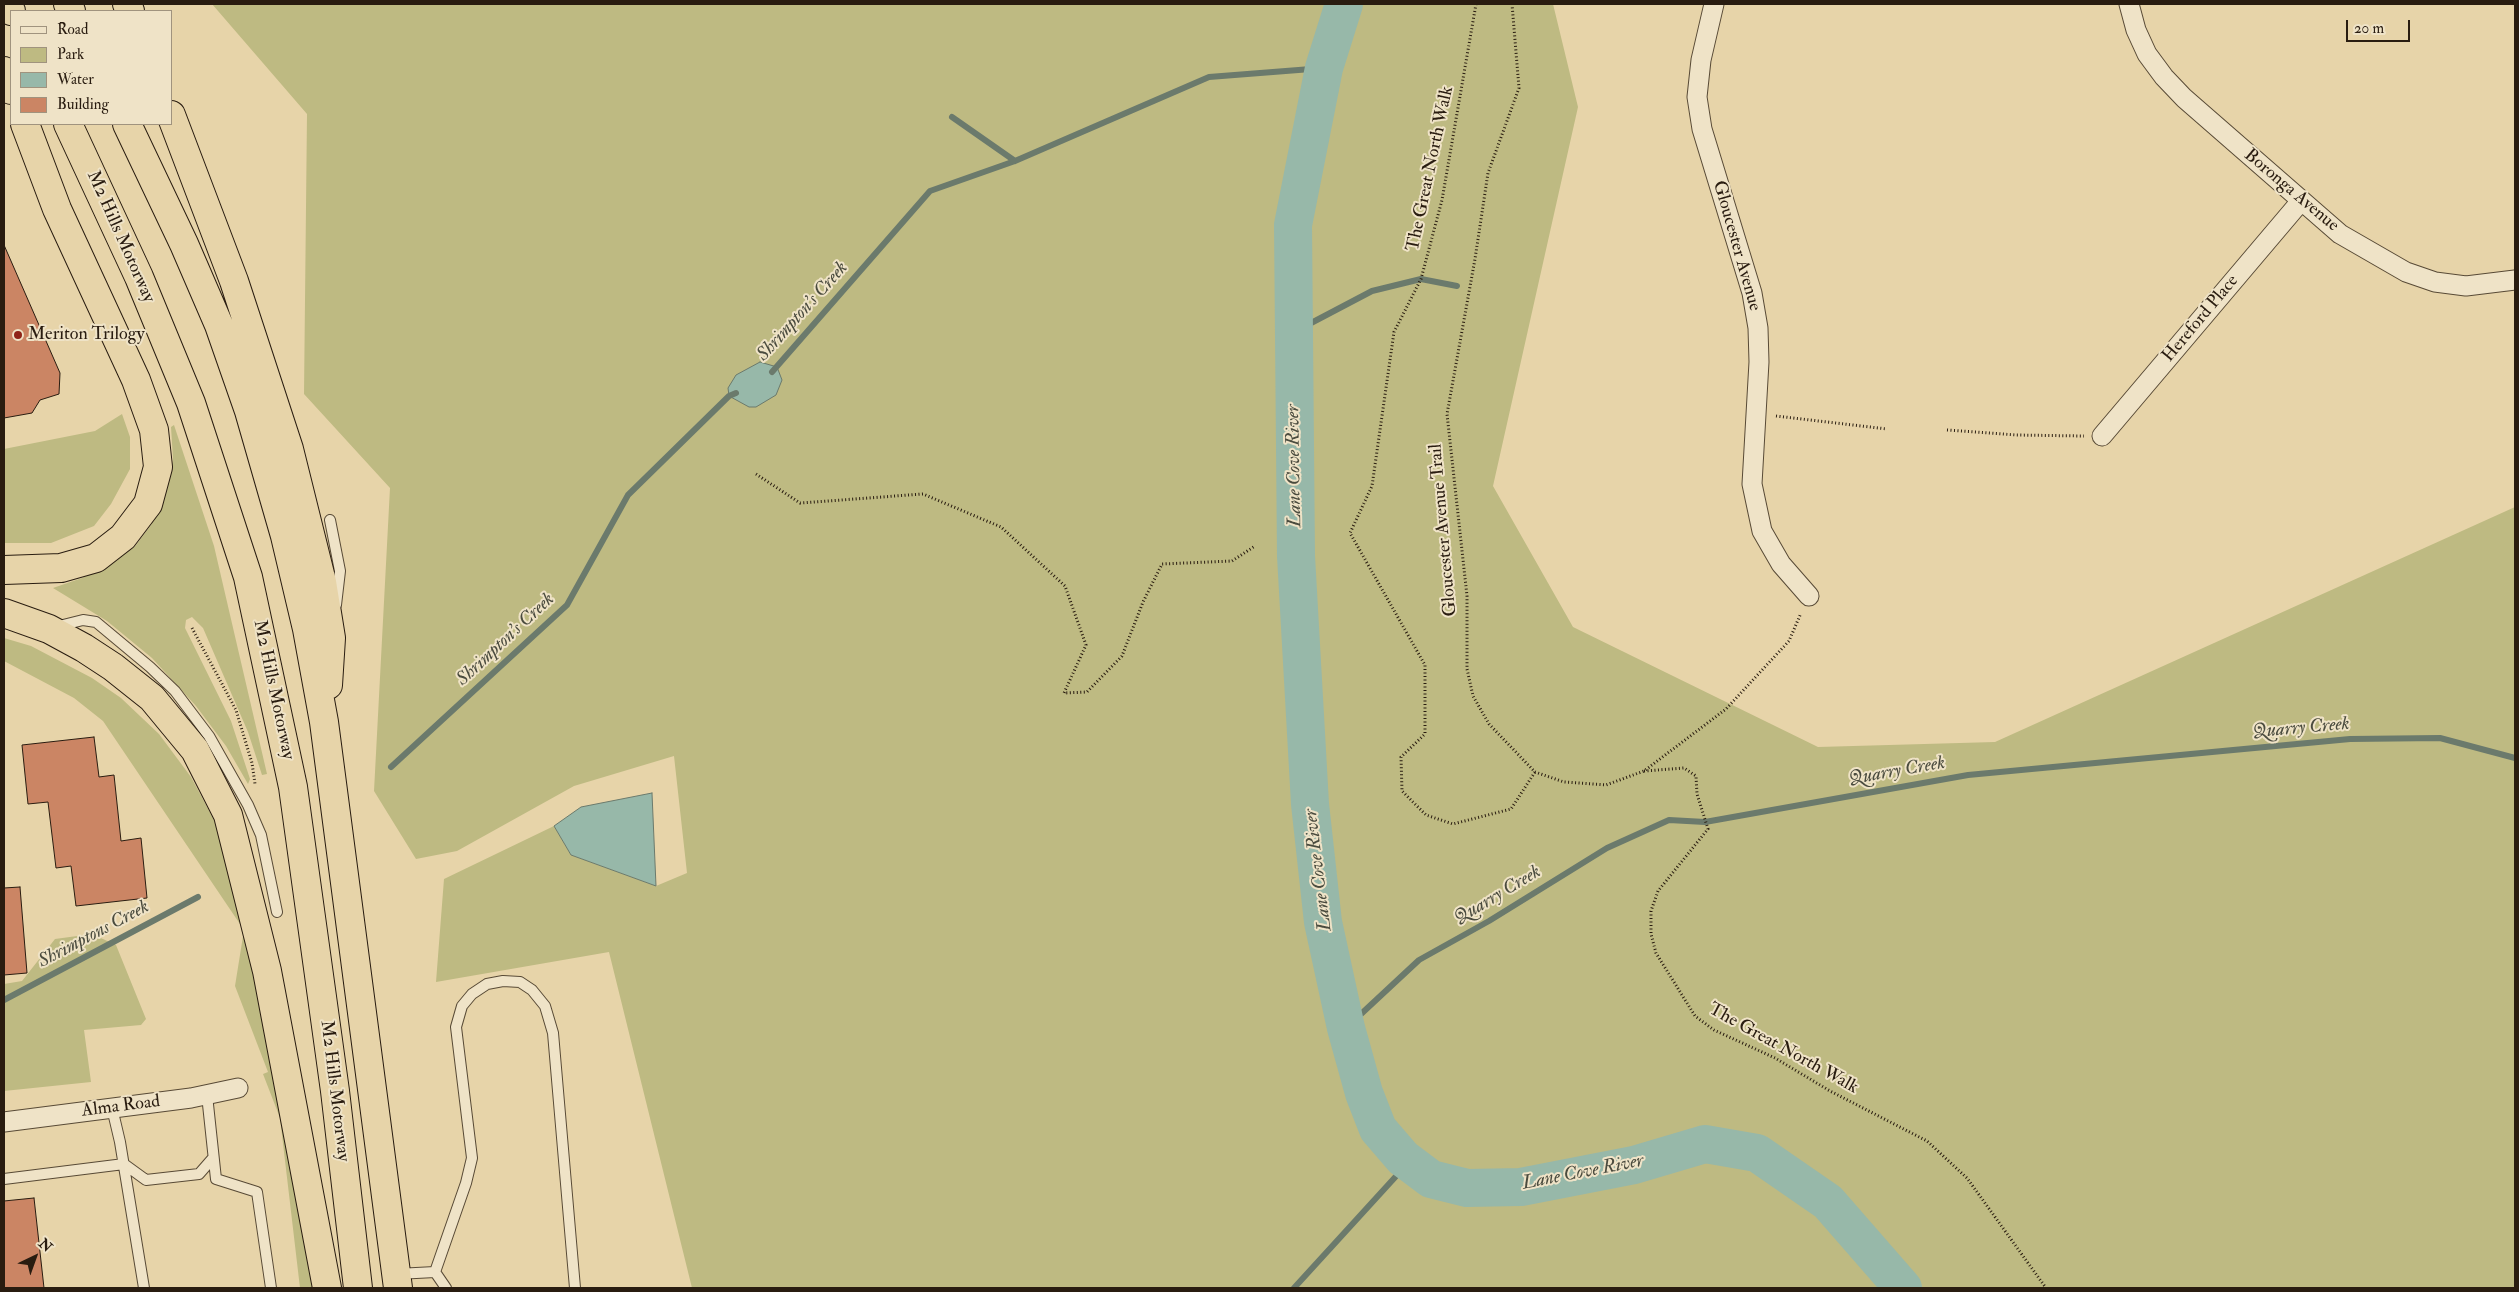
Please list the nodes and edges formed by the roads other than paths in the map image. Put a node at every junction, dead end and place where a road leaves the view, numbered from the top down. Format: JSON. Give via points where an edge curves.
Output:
{"nodes":[{"id":1,"x":1714,"y":4,"type":"edge"},
{"id":2,"x":2129,"y":4,"type":"edge"},
{"id":3,"x":4,"y":71,"type":"edge"},
{"id":4,"x":10,"y":87,"type":"edge"},
{"id":5,"x":172,"y":117,"type":"edge"},
{"id":6,"x":25,"y":125,"type":"edge"},
{"id":7,"x":68,"y":125,"type":"edge"},
{"id":8,"x":127,"y":125,"type":"edge"},
{"id":9,"x":2301,"y":201,"type":"junction"},
{"id":10,"x":2515,"y":280,"type":"edge"},
{"id":11,"x":2102,"y":436,"type":"road end"},
{"id":12,"x":330,"y":520,"type":"dead end"},
{"id":13,"x":4,"y":570,"type":"edge"},
{"id":14,"x":1809,"y":596,"type":"road end"},
{"id":15,"x":4,"y":613,"type":"edge"},
{"id":16,"x":49,"y":628,"type":"junction"},
{"id":17,"x":332,"y":638,"type":"junction"},
{"id":18,"x":324,"y":722,"type":"junction"},
{"id":19,"x":278,"y":912,"type":"dead end"},
{"id":20,"x":238,"y":1088,"type":"dead end"},
{"id":21,"x":207,"y":1095,"type":"junction"},
{"id":22,"x":112,"y":1108,"type":"junction"},
{"id":23,"x":4,"y":1122,"type":"edge"},
{"id":24,"x":213,"y":1158,"type":"junction"},
{"id":25,"x":124,"y":1164,"type":"junction"},
{"id":26,"x":4,"y":1180,"type":"edge"},
{"id":27,"x":435,"y":1272,"type":"junction"},
{"id":28,"x":397,"y":1281,"type":"edge"},
{"id":29,"x":144,"y":1288,"type":"edge"},
{"id":30,"x":271,"y":1288,"type":"edge"},
{"id":31,"x":327,"y":1288,"type":"edge"},
{"id":32,"x":358,"y":1288,"type":"edge"},
{"id":33,"x":446,"y":1288,"type":"edge"},
{"id":34,"x":575,"y":1288,"type":"edge"}],
"edges":[{"from":1,"to":14,"type":"street","name":"Gloucester Avenue","via":[[1700,60],[1697,97],[1702,129],[1752,293],[1758,328],[1752,484],[1762,531],[1781,564]]},
{"from":2,"to":9,"type":"street","name":"Boronga Avenue","via":[[2147,54],[2164,78]]},
{"from":3,"to":4,"type":"highway"},
{"from":5,"to":17,"type":"highway","via":[[234,280],[289,449],[322,582]]},
{"from":6,"to":13,"type":"highway","via":[[57,209],[136,380],[154,430],[158,467],[148,504],[123,537],[96,558],[62,568]]},
{"from":7,"to":32,"type":"highway","name":"M2 Hills Motorway","via":[[139,277],[191,403],[248,578],[293,787],[335,1091]]},
{"from":8,"to":18,"type":"highway","via":[[219,325],[250,411],[308,629]]},
{"from":9,"to":10,"type":"street","name":"Boronga Avenue","via":[[2340,234],[2406,272],[2435,282],[2466,286]]},
{"from":9,"to":11,"type":"street","name":"Hereford Place"},
{"from":12,"to":17,"type":"lane","via":[[340,571]]},
{"from":15,"to":16,"type":"highway"},
{"from":16,"to":19,"type":"lane","via":[[83,620],[96,622],[175,691],[209,736],[248,805],[261,835]]},
{"from":16,"to":31,"type":"highway","via":[[113,667],[152,698],[195,750],[228,815],[267,970]]},
{"from":17,"to":18,"type":"highway"},
{"from":18,"to":28,"type":"highway"},
{"from":20,"to":21,"type":"street","name":"Alma Road"},
{"from":21,"to":22,"type":"street","name":"Alma Road"},
{"from":21,"to":24,"type":"lane"},
{"from":22,"to":23,"type":"street","name":"Alma Road"},
{"from":22,"to":25,"type":"lane"},
{"from":24,"to":25,"type":"lane","via":[[199,1174],[146,1180]]},
{"from":24,"to":30,"type":"lane","via":[[216,1179],[257,1192]]},
{"from":25,"to":26,"type":"lane"},
{"from":25,"to":29,"type":"lane"},
{"from":27,"to":28,"type":"lane"},
{"from":27,"to":33,"type":"lane"},
{"from":27,"to":34,"type":"lane","via":[[472,1158],[456,1027],[462,1006],[487,984],[520,982],[532,990],[545,1006],[553,1033]]}]}
